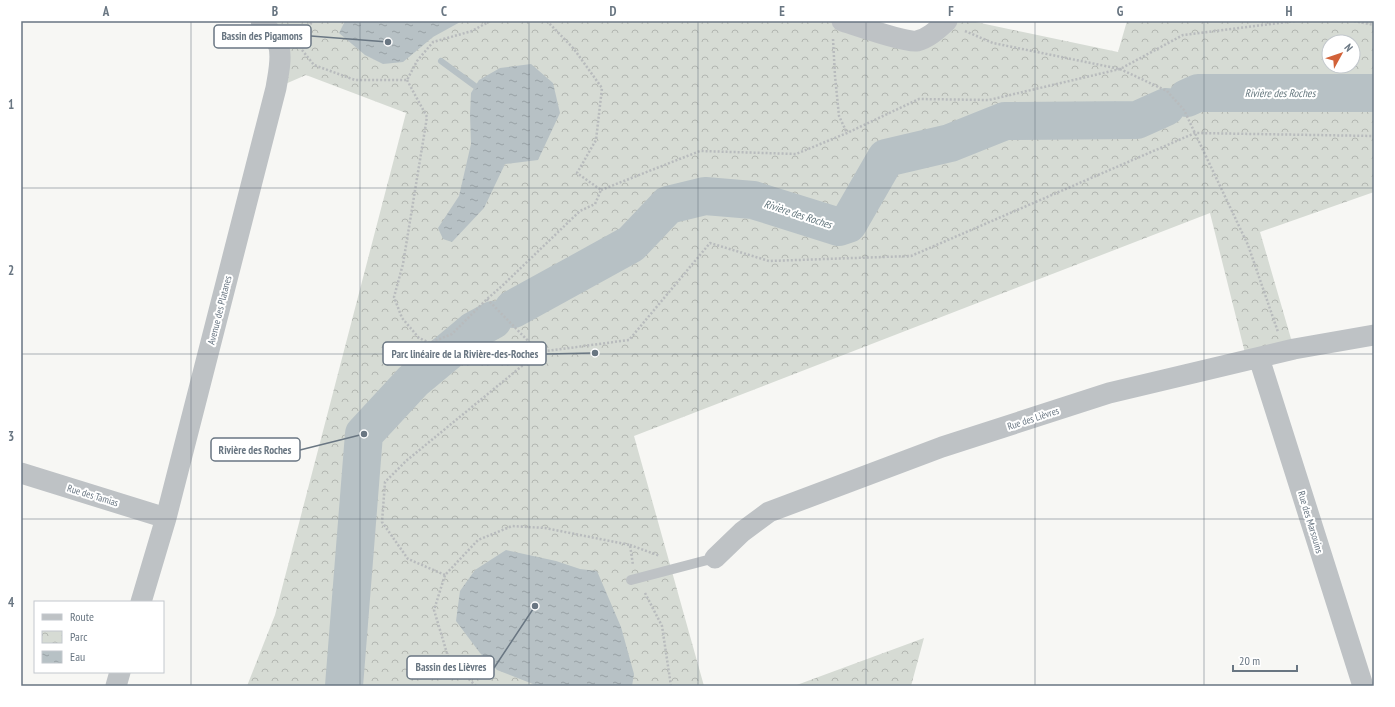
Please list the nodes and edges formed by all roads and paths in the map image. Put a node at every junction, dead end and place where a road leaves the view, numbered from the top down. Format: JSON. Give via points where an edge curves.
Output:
{"nodes":[{"id":1,"x":261,"y":21,"type":"edge"},
{"id":2,"x":490,"y":21,"type":"edge"},
{"id":3,"x":547,"y":21,"type":"edge"},
{"id":4,"x":1295,"y":21,"type":"edge"},
{"id":5,"x":1354,"y":21,"type":"edge"},
{"id":6,"x":946,"y":22,"type":"edge"},
{"id":7,"x":1374,"y":25,"type":"edge"},
{"id":8,"x":838,"y":29,"type":"edge"},
{"id":9,"x":300,"y":48,"type":"dead end"},
{"id":10,"x":1120,"y":69,"type":"junction"},
{"id":11,"x":407,"y":80,"type":"junction"},
{"id":12,"x":847,"y":133,"type":"junction"},
{"id":13,"x":1195,"y":133,"type":"junction"},
{"id":14,"x":1374,"y":136,"type":"edge"},
{"id":15,"x":601,"y":190,"type":"junction"},
{"id":16,"x":487,"y":299,"type":"junction"},
{"id":17,"x":1374,"y":335,"type":"edge"},
{"id":18,"x":540,"y":352,"type":"junction"},
{"id":19,"x":1285,"y":352,"type":"junction"},
{"id":20,"x":1259,"y":358,"type":"junction"},
{"id":21,"x":21,"y":473,"type":"edge"},
{"id":22,"x":166,"y":518,"type":"junction"},
{"id":23,"x":715,"y":558,"type":"joint"},
{"id":24,"x":445,"y":575,"type":"junction"},
{"id":25,"x":635,"y":579,"type":"junction"},
{"id":26,"x":141,"y":601,"type":"edge"},
{"id":27,"x":120,"y":673,"type":"edge"},
{"id":28,"x":116,"y":686,"type":"edge"},
{"id":29,"x":476,"y":686,"type":"edge"},
{"id":30,"x":671,"y":686,"type":"edge"},
{"id":31,"x":1363,"y":686,"type":"edge"}],
"edges":[{"from":1,"to":22,"type":"street","name":"Avenue des Platanes","via":[[279,46],[280,62],[276,88]]},
{"from":2,"to":11,"type":"path","via":[[472,31],[433,42],[417,60]]},
{"from":3,"to":15,"type":"path","via":[[574,49],[602,88],[596,140],[577,173]]},
{"from":4,"to":10,"type":"path","via":[[1183,35]]},
{"from":5,"to":7,"type":"path"},
{"from":6,"to":8,"type":"street","via":[[934,33],[916,41]]},
{"from":6,"to":10,"type":"path","via":[[993,43]]},
{"from":8,"to":12,"type":"path","via":[[835,76],[840,116]]},
{"from":9,"to":11,"type":"path","via":[[314,65],[355,80]]},
{"from":10,"to":12,"type":"path","via":[[989,100],[919,99]]},
{"from":10,"to":13,"type":"path","via":[[1167,91],[1184,110]]},
{"from":11,"to":16,"type":"path","via":[[427,117],[403,264],[394,297],[402,318],[419,338],[430,343],[452,334]]},
{"from":12,"to":15,"type":"path","via":[[796,154],[700,151]]},
{"from":13,"to":14,"type":"path"},
{"from":13,"to":18,"type":"path","via":[[911,256],[769,261],[710,243],[629,340]]},
{"from":13,"to":19,"type":"path","via":[[1248,245]]},
{"from":15,"to":16,"type":"path","via":[[595,204],[580,211]]},
{"from":16,"to":18,"type":"path"},
{"from":17,"to":19,"type":"street","name":"Rue des Lièvres"},
{"from":18,"to":24,"type":"path","via":[[406,461],[384,482],[382,522],[408,559]]},
{"from":19,"to":20,"type":"street","name":"Rue des Lièvres"},
{"from":20,"to":23,"type":"street","name":"Rue des Lièvres","via":[[1109,393],[942,447],[769,512],[742,532]]},
{"from":20,"to":31,"type":"street","name":"Rue des Marsouins"},
{"from":21,"to":22,"type":"street","name":"Rue des Tamias"},
{"from":22,"to":26,"type":"street","name":"Avenue des Platanes"},
{"from":23,"to":25,"type":"lane"},
{"from":24,"to":25,"type":"path","via":[[478,540],[512,526],[545,528],[630,545]]},
{"from":24,"to":29,"type":"path","via":[[434,610],[448,660]]},
{"from":25,"to":30,"type":"path","via":[[662,626]]},
{"from":27,"to":28,"type":"street"}]}
